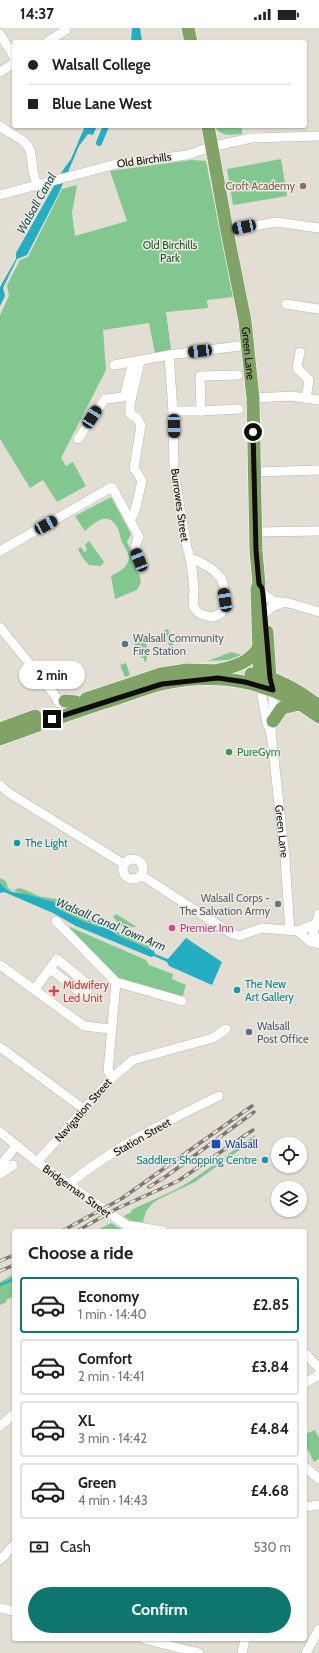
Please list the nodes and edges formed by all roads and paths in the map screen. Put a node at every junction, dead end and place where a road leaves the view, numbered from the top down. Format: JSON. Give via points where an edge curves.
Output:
{"nodes":[{"id":1,"x":188,"y":28,"type":"edge"},
{"id":2,"x":66,"y":30,"type":"dead end"},
{"id":3,"x":0,"y":34,"type":"edge"},
{"id":4,"x":50,"y":40,"type":"edge"},
{"id":5,"x":191,"y":40,"type":"edge"},
{"id":6,"x":12,"y":54,"type":"edge"},
{"id":7,"x":12,"y":64,"type":"edge"},
{"id":8,"x":0,"y":72,"type":"edge"},
{"id":9,"x":0,"y":126,"type":"edge"},
{"id":10,"x":208,"y":128,"type":"edge"},
{"id":11,"x":319,"y":136,"type":"edge"},
{"id":12,"x":211,"y":147,"type":"junction"},
{"id":13,"x":37,"y":185,"type":"junction"},
{"id":14,"x":0,"y":195,"type":"edge"},
{"id":15,"x":319,"y":228,"type":"edge"},
{"id":16,"x":227,"y":231,"type":"junction"},
{"id":17,"x":286,"y":304,"type":"dead end"},
{"id":18,"x":319,"y":309,"type":"edge"},
{"id":19,"x":247,"y":345,"type":"junction"},
{"id":20,"x":300,"y":352,"type":"dead end"},
{"id":21,"x":169,"y":355,"type":"junction"},
{"id":22,"x":137,"y":362,"type":"junction"},
{"id":23,"x":114,"y":365,"type":"dead end"},
{"id":24,"x":238,"y":375,"type":"dead end"},
{"id":25,"x":253,"y":398,"type":"junction"},
{"id":26,"x":306,"y":398,"type":"junction"},
{"id":27,"x":319,"y":400,"type":"edge"},
{"id":28,"x":239,"y":409,"type":"dead end"},
{"id":29,"x":173,"y":411,"type":"junction"},
{"id":30,"x":201,"y":411,"type":"junction"},
{"id":31,"x":78,"y":439,"type":"dead end"},
{"id":32,"x":319,"y":470,"type":"edge"},
{"id":33,"x":254,"y":472,"type":"junction"},
{"id":34,"x":130,"y":520,"type":"junction"},
{"id":35,"x":319,"y":531,"type":"edge"},
{"id":36,"x":255,"y":532,"type":"junction"},
{"id":37,"x":0,"y":551,"type":"edge"},
{"id":38,"x":191,"y":558,"type":"junction"},
{"id":39,"x":141,"y":569,"type":"dead end"},
{"id":40,"x":261,"y":589,"type":"junction"},
{"id":41,"x":282,"y":603,"type":"junction"},
{"id":42,"x":319,"y":612,"type":"edge"},
{"id":43,"x":265,"y":613,"type":"junction"},
{"id":44,"x":0,"y":627,"type":"edge"},
{"id":45,"x":264,"y":651,"type":"junction"},
{"id":46,"x":215,"y":670,"type":"junction"},
{"id":47,"x":266,"y":682,"type":"junction"},
{"id":48,"x":64,"y":704,"type":"junction"},
{"id":49,"x":311,"y":704,"type":"edge"},
{"id":50,"x":319,"y":718,"type":"edge"},
{"id":51,"x":272,"y":727,"type":"junction"},
{"id":52,"x":0,"y":729,"type":"edge"},
{"id":53,"x":0,"y":739,"type":"edge"},
{"id":54,"x":0,"y":785,"type":"edge"},
{"id":55,"x":0,"y":788,"type":"edge"},
{"id":56,"x":9,"y":793,"type":"junction"},
{"id":57,"x":124,"y":864,"type":"junction"},
{"id":58,"x":141,"y":875,"type":"junction"},
{"id":59,"x":319,"y":914,"type":"edge"},
{"id":60,"x":56,"y":921,"type":"dead end"},
{"id":61,"x":315,"y":924,"type":"junction"},
{"id":62,"x":294,"y":931,"type":"junction"},
{"id":63,"x":318,"y":943,"type":"edge"},
{"id":64,"x":0,"y":965,"type":"edge"},
{"id":65,"x":50,"y":969,"type":"dead end"},
{"id":66,"x":116,"y":982,"type":"junction"},
{"id":67,"x":34,"y":990,"type":"junction"},
{"id":68,"x":182,"y":1001,"type":"dead end"},
{"id":69,"x":111,"y":1029,"type":"junction"},
{"id":70,"x":226,"y":1029,"type":"dead end"},
{"id":71,"x":0,"y":1047,"type":"edge"},
{"id":72,"x":113,"y":1077,"type":"junction"},
{"id":73,"x":219,"y":1096,"type":"dead end"},
{"id":74,"x":85,"y":1110,"type":"junction"},
{"id":75,"x":0,"y":1132,"type":"edge"},
{"id":76,"x":17,"y":1145,"type":"junction"},
{"id":77,"x":38,"y":1162,"type":"junction"},
{"id":78,"x":13,"y":1165,"type":"dead end"},
{"id":79,"x":0,"y":1166,"type":"edge"},
{"id":80,"x":0,"y":1174,"type":"edge"},
{"id":81,"x":69,"y":1184,"type":"junction"},
{"id":82,"x":151,"y":1229,"type":"edge"},
{"id":83,"x":307,"y":1355,"type":"edge"},
{"id":84,"x":319,"y":1368,"type":"edge"},
{"id":85,"x":319,"y":1375,"type":"edge"},
{"id":86,"x":307,"y":1382,"type":"edge"},
{"id":87,"x":12,"y":1416,"type":"edge"},
{"id":88,"x":0,"y":1426,"type":"edge"},
{"id":89,"x":307,"y":1470,"type":"edge"},
{"id":90,"x":319,"y":1479,"type":"edge"},
{"id":91,"x":318,"y":1504,"type":"edge"},
{"id":92,"x":307,"y":1507,"type":"edge"},
{"id":93,"x":12,"y":1547,"type":"edge"},
{"id":94,"x":0,"y":1560,"type":"edge"},
{"id":95,"x":0,"y":1608,"type":"edge"},
{"id":96,"x":12,"y":1611,"type":"edge"},
{"id":97,"x":319,"y":1629,"type":"edge"},
{"id":98,"x":152,"y":1641,"type":"edge"},
{"id":99,"x":245,"y":1641,"type":"edge"},
{"id":100,"x":199,"y":1653,"type":"edge"},
{"id":101,"x":242,"y":1653,"type":"edge"},
{"id":102,"x":306,"y":1653,"type":"edge"}],
"edges":[{"from":1,"to":5,"type":"highway"},
{"from":2,"to":4,"type":"street"},
{"from":3,"to":6,"type":"street"},
{"from":7,"to":8,"type":"street"},
{"from":9,"to":13,"type":"street","via":[[28,145]]},
{"from":10,"to":12,"type":"highway","name":"Green Lane"},
{"from":11,"to":12,"type":"street","name":"Old Birchills","via":[[251,138]]},
{"from":12,"to":13,"type":"street","name":"Old Birchills","via":[[187,155],[116,164]]},
{"from":12,"to":16,"type":"highway","name":"Green Lane"},
{"from":13,"to":14,"type":"street"},
{"from":15,"to":16,"type":"street","via":[[276,222]]},
{"from":16,"to":19,"type":"highway","name":"Green Lane"},
{"from":17,"to":18,"type":"street"},
{"from":19,"to":21,"type":"street"},
{"from":19,"to":25,"type":"highway","name":"Green Lane"},
{"from":20,"to":26,"type":"street","via":[[297,368],[309,380]]},
{"from":21,"to":22,"type":"street"},
{"from":21,"to":29,"type":"street","name":"Burrowes Street"},
{"from":22,"to":23,"type":"street"},
{"from":22,"to":31,"type":"street","via":[[124,397],[105,399]]},
{"from":22,"to":34,"type":"street","via":[[130,414],[137,418],[141,425],[134,468],[142,481],[135,511]]},
{"from":24,"to":30,"type":"street","via":[[200,376]]},
{"from":25,"to":26,"type":"street"},
{"from":25,"to":33,"type":"highway","name":"Green Lane"},
{"from":26,"to":27,"type":"street"},
{"from":28,"to":30,"type":"street"},
{"from":29,"to":30,"type":"street"},
{"from":29,"to":38,"type":"street","name":"Burrowes Street","via":[[174,472]]},
{"from":32,"to":33,"type":"street"},
{"from":33,"to":36,"type":"highway","name":"Green Lane"},
{"from":34,"to":37,"type":"street","via":[[112,488]]},
{"from":34,"to":39,"type":"street","via":[[139,536],[135,543],[135,551]]},
{"from":35,"to":36,"type":"street"},
{"from":36,"to":40,"type":"highway","name":"Green Lane"},
{"from":38,"to":38,"type":"street","name":"Burrowes Street","via":[[215,571],[222,578],[225,600],[221,613],[212,617],[199,613],[194,608]]},
{"from":40,"to":41,"type":"street","via":[[273,601]]},
{"from":40,"to":43,"type":"highway","name":"Green Lane"},
{"from":40,"to":45,"type":"highway","name":"Green Lane","via":[[257,589]]},
{"from":41,"to":42,"type":"street"},
{"from":41,"to":43,"type":"street"},
{"from":43,"to":45,"type":"highway","name":"Green Lane"},
{"from":44,"to":48,"type":"street"},
{"from":45,"to":46,"type":"highway","via":[[241,664]]},
{"from":45,"to":47,"type":"highway","name":"Green Lane"},
{"from":45,"to":49,"type":"highway"},
{"from":46,"to":47,"type":"highway"},
{"from":46,"to":48,"type":"highway","via":[[187,670],[161,674]]},
{"from":47,"to":48,"type":"highway","via":[[218,678],[162,684]]},
{"from":47,"to":49,"type":"highway","via":[[289,686]]},
{"from":47,"to":51,"type":"street","name":"Green Lane"},
{"from":47,"to":51,"type":"street","name":"Green Lane","via":[[267,723]]},
{"from":48,"to":52,"type":"highway"},
{"from":48,"to":53,"type":"highway"},
{"from":49,"to":50,"type":"highway"},
{"from":49,"to":51,"type":"highway","via":[[282,708]]},
{"from":51,"to":62,"type":"street","name":"Green Lane"},
{"from":54,"to":56,"type":"street"},
{"from":55,"to":56,"type":"street"},
{"from":56,"to":57,"type":"street"},
{"from":57,"to":58,"type":"street","via":[[124,873],[128,878]]},
{"from":57,"to":58,"type":"street","via":[[128,860],[137,859],[143,866]]},
{"from":58,"to":62,"type":"street","via":[[239,936],[262,928]]},
{"from":59,"to":61,"type":"street"},
{"from":60,"to":66,"type":"street"},
{"from":61,"to":62,"type":"street"},
{"from":61,"to":63,"type":"street","via":[[313,932]]},
{"from":62,"to":63,"type":"street","via":[[310,942]]},
{"from":64,"to":67,"type":"street"},
{"from":65,"to":67,"type":"street"},
{"from":66,"to":68,"type":"street"},
{"from":66,"to":69,"type":"street","name":"Navigation Street"},
{"from":67,"to":69,"type":"street","via":[[84,1026]]},
{"from":69,"to":72,"type":"street","name":"Navigation Street","via":[[108,1071]]},
{"from":70,"to":72,"type":"street","via":[[213,1038],[133,1060]]},
{"from":71,"to":74,"type":"street"},
{"from":72,"to":74,"type":"street","name":"Navigation Street"},
{"from":73,"to":81,"type":"street","name":"Station Street","via":[[142,1135]]},
{"from":74,"to":77,"type":"street","name":"Navigation Street"},
{"from":75,"to":76,"type":"street","name":"Bridgeman Street"},
{"from":76,"to":77,"type":"street","name":"Bridgeman Street"},
{"from":76,"to":79,"type":"street"},
{"from":77,"to":81,"type":"street","name":"Bridgeman Street"},
{"from":78,"to":80,"type":"street"},
{"from":81,"to":82,"type":"street","name":"Bridgeman Street","via":[[126,1225]]},
{"from":83,"to":84,"type":"street"},
{"from":85,"to":86,"type":"street"},
{"from":87,"to":88,"type":"street"},
{"from":89,"to":90,"type":"street"},
{"from":91,"to":92,"type":"street"},
{"from":93,"to":94,"type":"street"},
{"from":95,"to":96,"type":"street"},
{"from":97,"to":102,"type":"street"},
{"from":98,"to":100,"type":"street"},
{"from":99,"to":101,"type":"street"}]}
